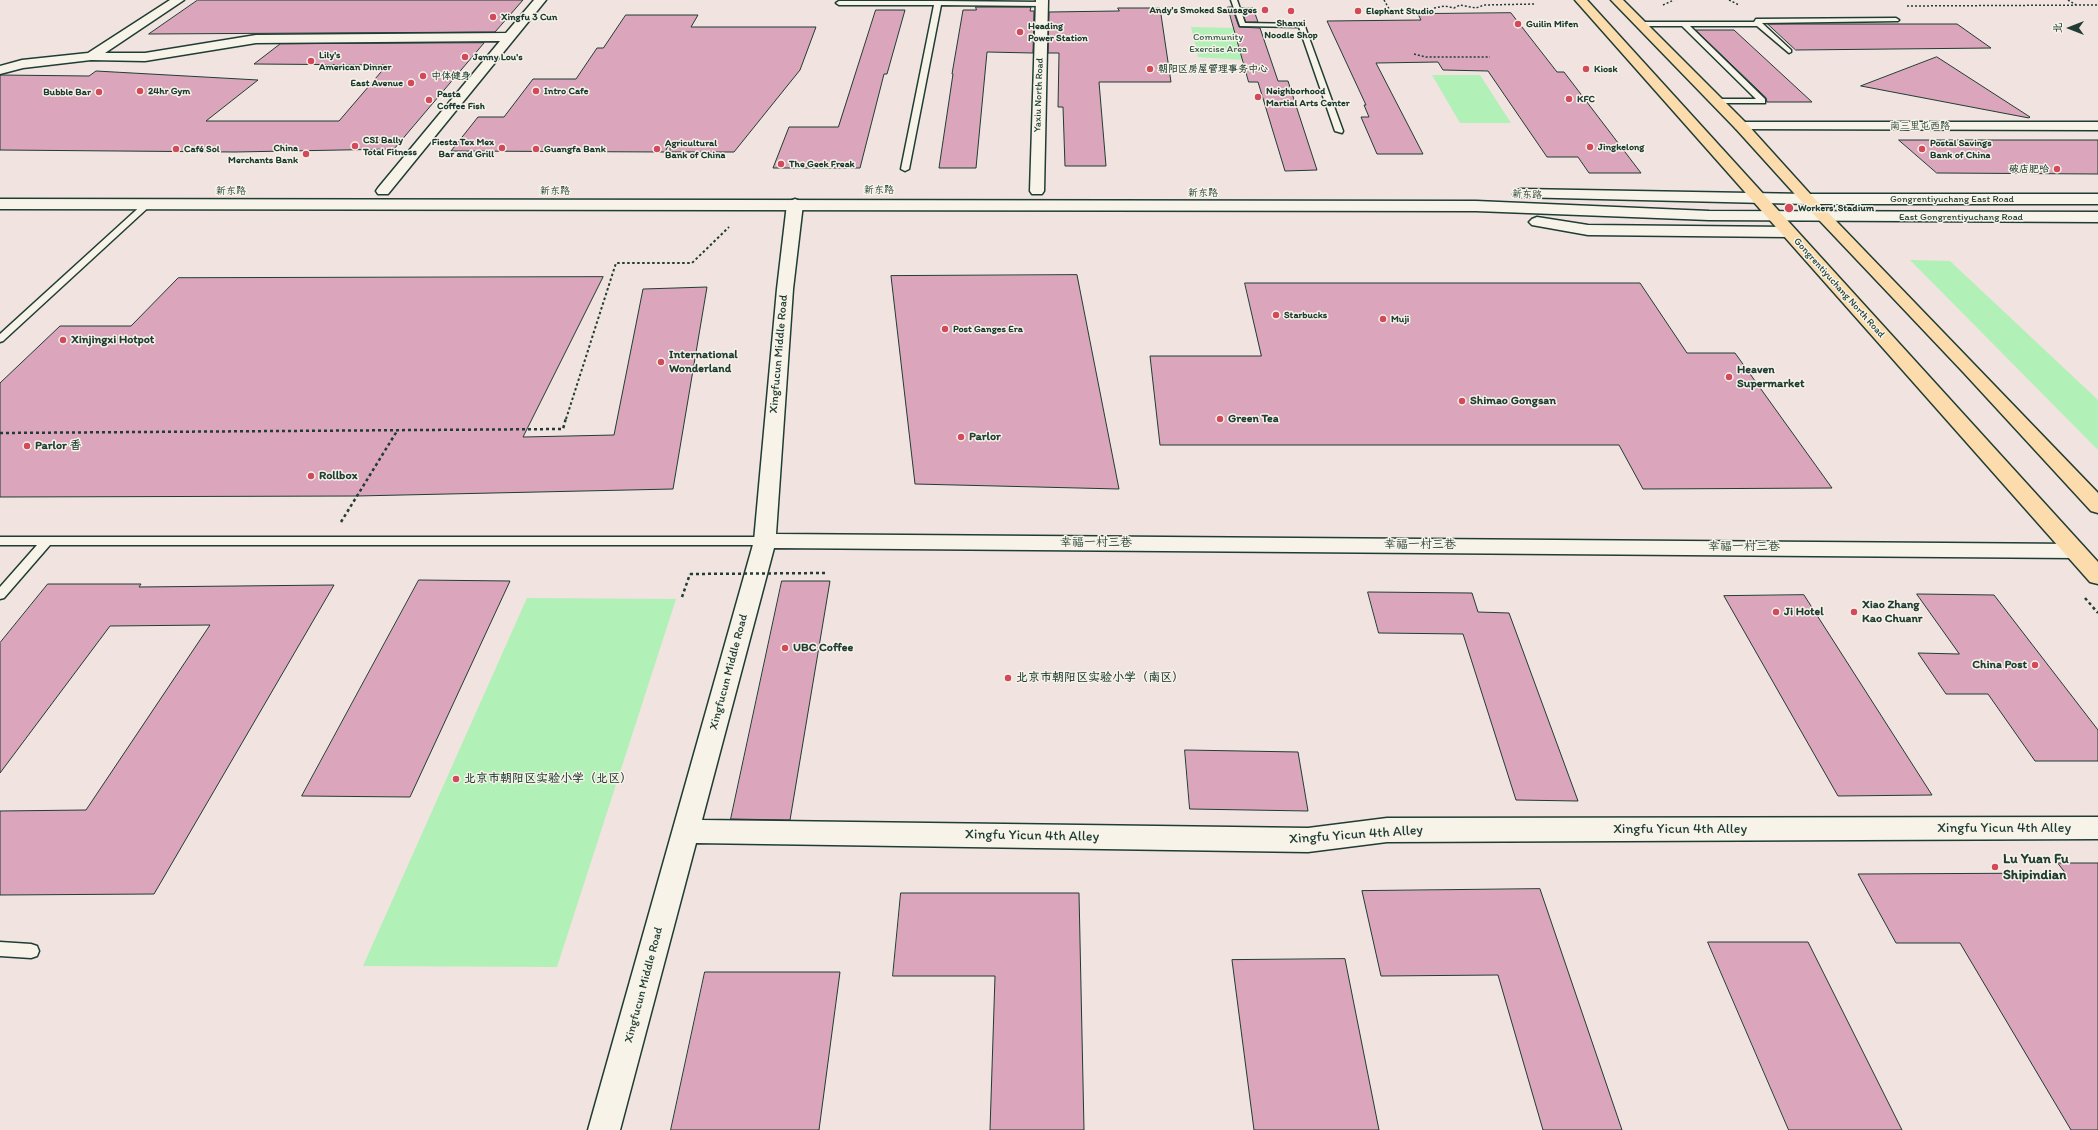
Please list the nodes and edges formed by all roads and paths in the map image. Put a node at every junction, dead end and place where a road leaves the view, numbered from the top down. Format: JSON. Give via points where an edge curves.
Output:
{"nodes":[{"id":1,"x":178,"y":0,"type":"edge"},
{"id":2,"x":540,"y":0,"type":"edge"},
{"id":3,"x":1234,"y":0,"type":"edge"},
{"id":4,"x":1384,"y":0,"type":"edge"},
{"id":5,"x":1581,"y":0,"type":"edge"},
{"id":6,"x":1617,"y":0,"type":"edge"},
{"id":7,"x":1674,"y":0,"type":"edge"},
{"id":8,"x":1729,"y":0,"type":"edge"},
{"id":9,"x":2068,"y":0,"type":"edge"},
{"id":10,"x":1042,"y":2,"type":"edge"},
{"id":11,"x":838,"y":3,"type":"dead end"},
{"id":12,"x":938,"y":3,"type":"junction"},
{"id":13,"x":1536,"y":4,"type":"dead end"},
{"id":14,"x":1662,"y":5,"type":"dead end"},
{"id":15,"x":2076,"y":5,"type":"dead end"},
{"id":16,"x":1743,"y":7,"type":"dead end"},
{"id":17,"x":1434,"y":8,"type":"dead end"},
{"id":18,"x":1393,"y":16,"type":"dead end"},
{"id":19,"x":1896,"y":20,"type":"dead end"},
{"id":20,"x":1641,"y":24,"type":"junction"},
{"id":21,"x":1684,"y":24,"type":"junction"},
{"id":22,"x":1759,"y":24,"type":"junction"},
{"id":23,"x":510,"y":37,"type":"junction"},
{"id":24,"x":1789,"y":51,"type":"dead end"},
{"id":25,"x":1414,"y":54,"type":"dead end"},
{"id":26,"x":91,"y":56,"type":"junction"},
{"id":27,"x":1490,"y":57,"type":"dead end"},
{"id":28,"x":0,"y":70,"type":"edge"},
{"id":29,"x":1717,"y":101,"type":"junction"},
{"id":30,"x":1741,"y":126,"type":"junction"},
{"id":31,"x":2098,"y":126,"type":"edge"},
{"id":32,"x":1339,"y":131,"type":"dead end"},
{"id":33,"x":905,"y":169,"type":"dead end"},
{"id":34,"x":662,"y":190,"type":"dead end"},
{"id":35,"x":383,"y":191,"type":"junction"},
{"id":36,"x":1021,"y":191,"type":"dead end"},
{"id":37,"x":1037,"y":191,"type":"junction"},
{"id":38,"x":0,"y":192,"type":"edge"},
{"id":39,"x":793,"y":195,"type":"junction"},
{"id":40,"x":1758,"y":198,"type":"junction"},
{"id":41,"x":1807,"y":199,"type":"junction"},
{"id":42,"x":2098,"y":199,"type":"edge"},
{"id":43,"x":0,"y":204,"type":"edge"},
{"id":44,"x":148,"y":204,"type":"junction"},
{"id":45,"x":1476,"y":206,"type":"junction"},
{"id":46,"x":1774,"y":216,"type":"junction"},
{"id":47,"x":1824,"y":217,"type":"junction"},
{"id":48,"x":2098,"y":217,"type":"edge"},
{"id":49,"x":734,"y":222,"type":"dead end"},
{"id":50,"x":1788,"y":232,"type":"junction"},
{"id":51,"x":0,"y":339,"type":"edge"},
{"id":52,"x":398,"y":430,"type":"junction"},
{"id":53,"x":0,"y":433,"type":"edge"},
{"id":54,"x":2098,"y":506,"type":"edge"},
{"id":55,"x":0,"y":541,"type":"edge"},
{"id":56,"x":47,"y":541,"type":"junction"},
{"id":57,"x":328,"y":541,"type":"junction"},
{"id":58,"x":765,"y":541,"type":"junction"},
{"id":59,"x":2075,"y":551,"type":"junction"},
{"id":60,"x":827,"y":573,"type":"dead end"},
{"id":61,"x":2098,"y":576,"type":"edge"},
{"id":62,"x":0,"y":595,"type":"edge"},
{"id":63,"x":682,"y":597,"type":"dead end"},
{"id":64,"x":2098,"y":828,"type":"edge"},
{"id":65,"x":686,"y":831,"type":"junction"},
{"id":66,"x":0,"y":950,"type":"edge"},
{"id":67,"x":32,"y":951,"type":"dead end"},
{"id":68,"x":604,"y":1130,"type":"edge"}],
"edges":[{"from":1,"to":26,"type":"street"},
{"from":2,"to":23,"type":"street"},
{"from":3,"to":32,"type":"lane","via":[[1242,25],[1302,25]]},
{"from":4,"to":18,"type":"path"},
{"from":5,"to":40,"type":"main road","name":"Gongrentiyuchang North Road"},
{"from":6,"to":20,"type":"main road"},
{"from":7,"to":14,"type":"path"},
{"from":8,"to":16,"type":"path"},
{"from":9,"to":15,"type":"path"},
{"from":10,"to":12,"type":"lane"},
{"from":10,"to":37,"type":"street","name":"Yaxiu North Road"},
{"from":11,"to":12,"type":"lane"},
{"from":12,"to":33,"type":"lane"},
{"from":13,"to":17,"type":"path"},
{"from":19,"to":22,"type":"lane","via":[[1756,21]]},
{"from":20,"to":21,"type":"lane"},
{"from":20,"to":29,"type":"main road"},
{"from":21,"to":22,"type":"lane"},
{"from":21,"to":29,"type":"lane","via":[[1762,101]]},
{"from":22,"to":24,"type":"lane"},
{"from":23,"to":26,"type":"street","via":[[256,38],[145,56]]},
{"from":23,"to":35,"type":"street"},
{"from":25,"to":27,"type":"path","via":[[1426,57]]},
{"from":26,"to":28,"type":"street","via":[[22,64]]},
{"from":29,"to":30,"type":"main road"},
{"from":30,"to":31,"type":"street","name":"南三里屯西路"},
{"from":30,"to":41,"type":"main road"},
{"from":34,"to":35,"type":"street","name":"新东路"},
{"from":35,"to":38,"type":"street","name":"新东路"},
{"from":36,"to":37,"type":"street","name":"新东路"},
{"from":37,"to":40,"type":"street","name":"新东路","via":[[1467,192]]},
{"from":39,"to":44,"type":"street","name":"新东路"},
{"from":39,"to":45,"type":"street","name":"新东路"},
{"from":39,"to":58,"type":"street","name":"Xingfucun Middle Road"},
{"from":40,"to":41,"type":"street","name":"新东路"},
{"from":40,"to":46,"type":"main road","name":"Gongrentiyuchang North Road"},
{"from":41,"to":42,"type":"street","name":"Gongrentiyuchang East Road"},
{"from":41,"to":47,"type":"main road"},
{"from":43,"to":44,"type":"street","name":"新东路"},
{"from":44,"to":51,"type":"lane"},
{"from":45,"to":46,"type":"street","name":"新东路","via":[[1612,214]]},
{"from":45,"to":50,"type":"street","name":"新东路","via":[[1513,218],[1588,230]]},
{"from":46,"to":47,"type":"street","name":"新东路"},
{"from":46,"to":50,"type":"main road","name":"Gongrentiyuchang North Road"},
{"from":47,"to":48,"type":"street","name":"East Gongrentiyuchang Road"},
{"from":47,"to":54,"type":"main road"},
{"from":49,"to":52,"type":"path","via":[[692,263],[616,263],[563,429]]},
{"from":50,"to":59,"type":"main road","name":"Gongrentiyuchang North Road"},
{"from":52,"to":53,"type":"path"},
{"from":52,"to":57,"type":"path"},
{"from":55,"to":56,"type":"lane"},
{"from":56,"to":57,"type":"lane"},
{"from":56,"to":62,"type":"lane"},
{"from":57,"to":58,"type":"lane"},
{"from":58,"to":59,"type":"street","name":"幸福一村三巷","via":[[1992,548]]},
{"from":58,"to":65,"type":"street","name":"Xingfucun Middle Road"},
{"from":59,"to":61,"type":"main road","name":"Gongrentiyuchang North Road"},
{"from":60,"to":63,"type":"path","bridge":true,"via":[[690,574]]},
{"from":64,"to":65,"type":"street","name":"Xingfu Yicun 4th Alley","via":[[1387,830],[1308,840]]},
{"from":65,"to":68,"type":"street","name":"Xingfucun Middle Road"},
{"from":66,"to":67,"type":"lane"}]}
